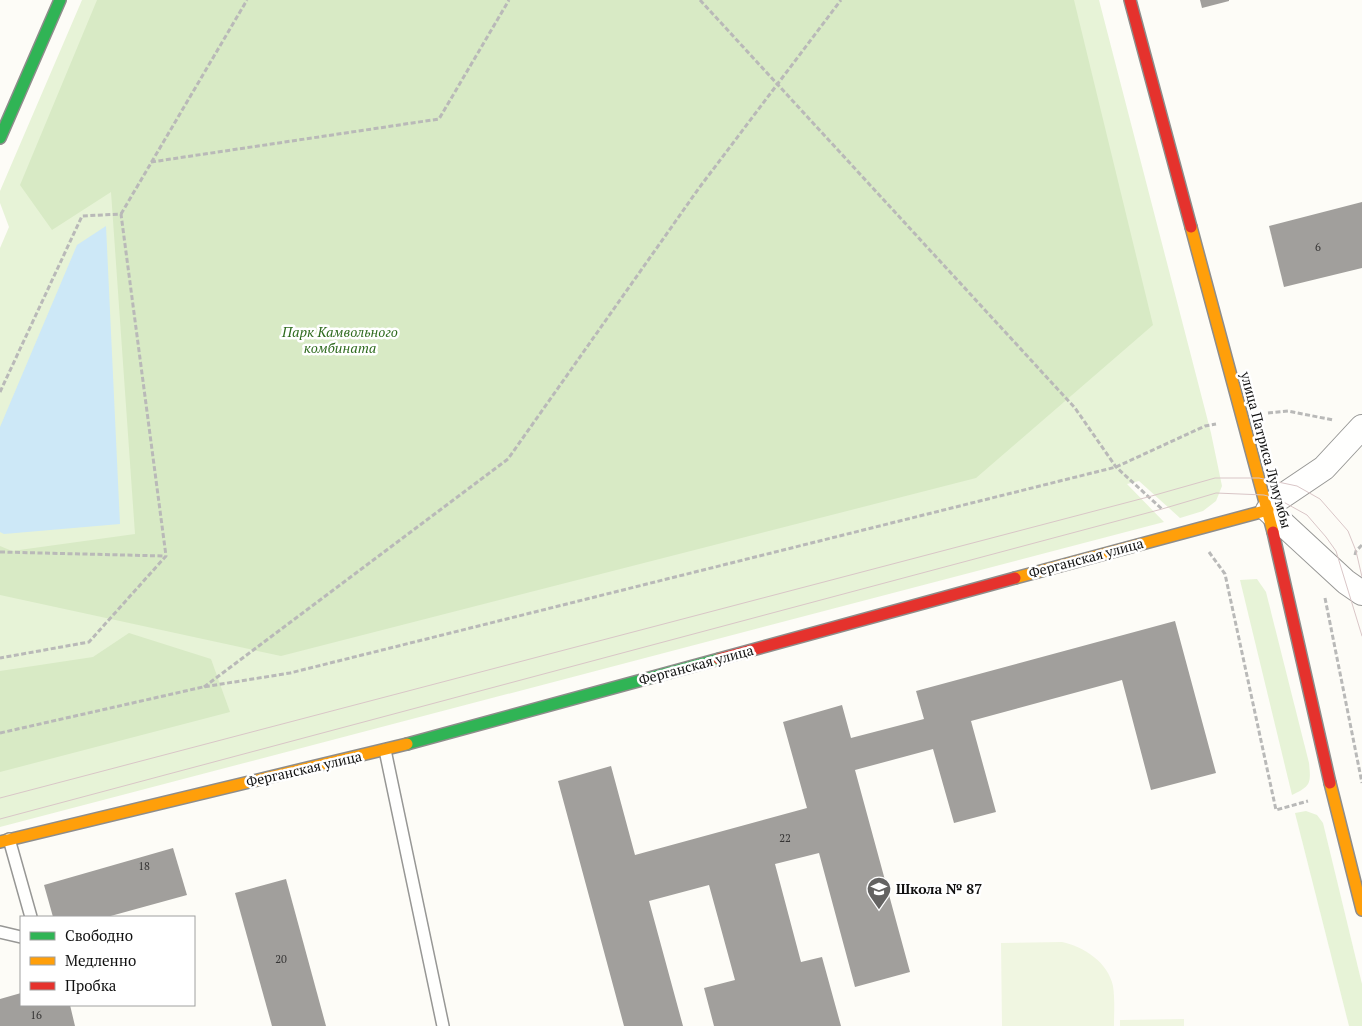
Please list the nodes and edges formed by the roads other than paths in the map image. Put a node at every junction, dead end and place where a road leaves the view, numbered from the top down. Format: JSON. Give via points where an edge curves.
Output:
{"nodes":[{"id":1,"x":60,"y":0,"type":"edge"},
{"id":2,"x":1130,"y":0,"type":"edge"},
{"id":3,"x":0,"y":138,"type":"edge"},
{"id":4,"x":1362,"y":427,"type":"edge"},
{"id":5,"x":1268,"y":510,"type":"junction"},
{"id":6,"x":1354,"y":587,"type":"edge"},
{"id":7,"x":385,"y":750,"type":"junction"},
{"id":8,"x":5,"y":840,"type":"edge"},
{"id":9,"x":1362,"y":910,"type":"edge"},
{"id":10,"x":30,"y":916,"type":"edge"},
{"id":11,"x":0,"y":932,"type":"edge"},
{"id":12,"x":20,"y":937,"type":"edge"},
{"id":13,"x":442,"y":1026,"type":"edge"}],
"edges":[{"from":1,"to":3,"type":"street"},
{"from":2,"to":5,"type":"street","name":"улица Патриса Лумумбы"},
{"from":4,"to":5,"type":"street","via":[[1324,468],[1278,499]]},
{"from":5,"to":6,"type":"street"},
{"from":5,"to":7,"type":"street","name":"Ферганская улица"},
{"from":5,"to":9,"type":"street","name":"улица Патриса Лумумбы"},
{"from":7,"to":8,"type":"street","name":"Ферганская улица"},
{"from":7,"to":13,"type":"lane"},
{"from":8,"to":10,"type":"lane"},
{"from":11,"to":12,"type":"lane"}]}
